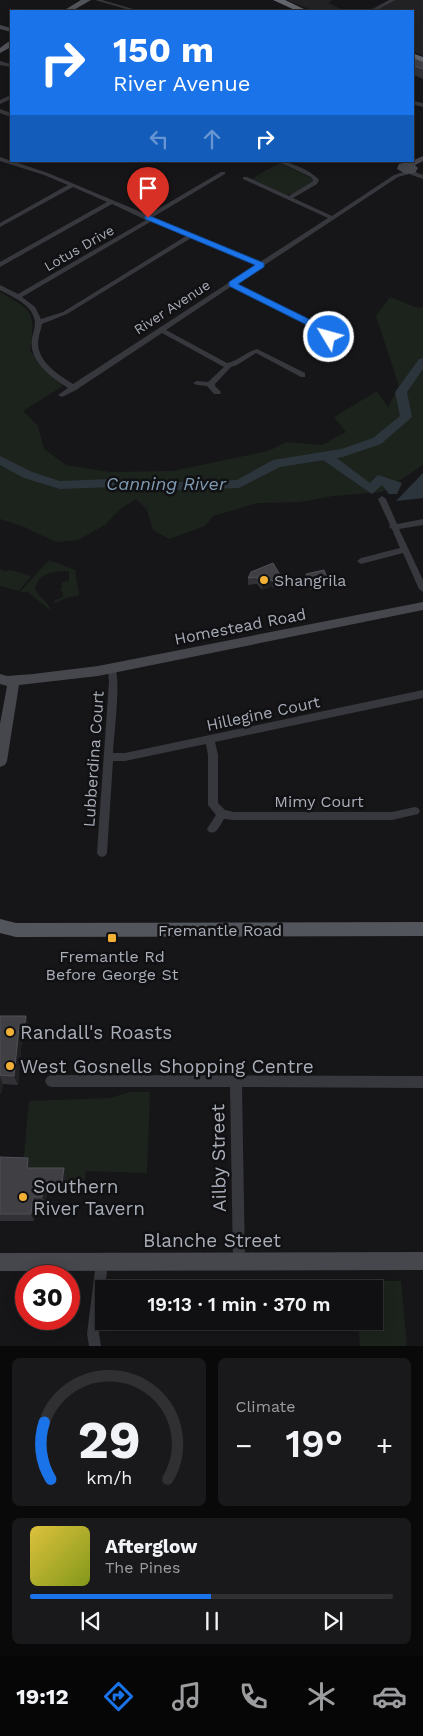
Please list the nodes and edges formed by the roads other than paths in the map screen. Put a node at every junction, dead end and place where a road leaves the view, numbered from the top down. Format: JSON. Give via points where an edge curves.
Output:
{"nodes":[{"id":1,"x":78,"y":0,"type":"edge"},
{"id":2,"x":87,"y":0,"type":"edge"},
{"id":3,"x":97,"y":0,"type":"edge"},
{"id":4,"x":270,"y":0,"type":"edge"},
{"id":5,"x":277,"y":0,"type":"edge"},
{"id":6,"x":393,"y":0,"type":"edge"},
{"id":7,"x":60,"y":10,"type":"edge"},
{"id":8,"x":70,"y":10,"type":"edge"},
{"id":9,"x":134,"y":10,"type":"edge"},
{"id":10,"x":290,"y":10,"type":"edge"},
{"id":11,"x":301,"y":10,"type":"edge"},
{"id":12,"x":374,"y":10,"type":"edge"},
{"id":13,"x":0,"y":159,"type":"edge"},
{"id":14,"x":421,"y":159,"type":"edge"},
{"id":15,"x":282,"y":162,"type":"edge"},
{"id":16,"x":393,"y":162,"type":"edge"},
{"id":17,"x":406,"y":169,"type":"junction"},
{"id":18,"x":223,"y":173,"type":"dead end"},
{"id":19,"x":423,"y":175,"type":"edge"},
{"id":20,"x":245,"y":178,"type":"dead end"},
{"id":21,"x":73,"y":185,"type":"junction"},
{"id":22,"x":289,"y":198,"type":"junction"},
{"id":23,"x":111,"y":202,"type":"junction"},
{"id":24,"x":150,"y":218,"type":"junction"},
{"id":25,"x":332,"y":218,"type":"junction"},
{"id":26,"x":0,"y":225,"type":"edge"},
{"id":27,"x":190,"y":236,"type":"junction"},
{"id":28,"x":0,"y":265,"type":"edge"},
{"id":29,"x":261,"y":265,"type":"junction"},
{"id":30,"x":232,"y":284,"type":"junction"},
{"id":31,"x":0,"y":287,"type":"edge"},
{"id":32,"x":18,"y":298,"type":"junction"},
{"id":33,"x":55,"y":318,"type":"joint"},
{"id":34,"x":38,"y":321,"type":"junction"},
{"id":35,"x":162,"y":330,"type":"junction"},
{"id":36,"x":328,"y":340,"type":"dead end"},
{"id":37,"x":229,"y":365,"type":"junction"},
{"id":38,"x":303,"y":376,"type":"dead end"},
{"id":39,"x":198,"y":382,"type":"dead end"},
{"id":40,"x":211,"y":384,"type":"junction"},
{"id":41,"x":74,"y":388,"type":"junction"},
{"id":42,"x":217,"y":392,"type":"dead end"},
{"id":43,"x":62,"y":395,"type":"dead end"},
{"id":44,"x":382,"y":499,"type":"dead end"},
{"id":45,"x":423,"y":522,"type":"edge"},
{"id":46,"x":393,"y":527,"type":"junction"},
{"id":47,"x":404,"y":550,"type":"junction"},
{"id":48,"x":360,"y":561,"type":"dead end"},
{"id":49,"x":423,"y":589,"type":"edge"},
{"id":50,"x":423,"y":606,"type":"edge"},
{"id":51,"x":112,"y":668,"type":"junction"},
{"id":52,"x":6,"y":683,"type":"edge"},
{"id":53,"x":423,"y":694,"type":"edge"},
{"id":54,"x":210,"y":739,"type":"junction"},
{"id":55,"x":109,"y":757,"type":"junction"},
{"id":56,"x":0,"y":761,"type":"edge"},
{"id":57,"x":415,"y":811,"type":"dead end"},
{"id":58,"x":222,"y":814,"type":"junction"},
{"id":59,"x":212,"y":829,"type":"dead end"},
{"id":60,"x":102,"y":852,"type":"dead end"},
{"id":61,"x":0,"y":926,"type":"edge"},
{"id":62,"x":423,"y":929,"type":"edge"},
{"id":63,"x":16,"y":930,"type":"junction"},
{"id":64,"x":0,"y":934,"type":"edge"},
{"id":65,"x":51,"y":1081,"type":"dead end"},
{"id":66,"x":423,"y":1082,"type":"edge"},
{"id":67,"x":236,"y":1083,"type":"junction"},
{"id":68,"x":423,"y":1261,"type":"edge"},
{"id":69,"x":0,"y":1262,"type":"edge"},
{"id":70,"x":102,"y":1262,"type":"junction"},
{"id":71,"x":239,"y":1262,"type":"junction"},
{"id":72,"x":95,"y":1346,"type":"edge"}],
"edges":[{"from":1,"to":7,"type":"main road"},
{"from":2,"to":8,"type":"main road"},
{"from":3,"to":9,"type":"street"},
{"from":4,"to":10,"type":"highway"},
{"from":5,"to":11,"type":"highway"},
{"from":6,"to":12,"type":"street"},
{"from":13,"to":21,"type":"street"},
{"from":14,"to":17,"type":"street","name":"River Avenue"},
{"from":15,"to":22,"type":"street","via":[[316,180]]},
{"from":16,"to":17,"type":"street"},
{"from":17,"to":19,"type":"street"},
{"from":17,"to":25,"type":"street","name":"River Avenue"},
{"from":18,"to":24,"type":"street","name":"Lotus Drive"},
{"from":20,"to":22,"type":"street"},
{"from":21,"to":23,"type":"street"},
{"from":21,"to":26,"type":"street"},
{"from":22,"to":25,"type":"street"},
{"from":23,"to":24,"type":"street"},
{"from":23,"to":28,"type":"street"},
{"from":24,"to":27,"type":"street"},
{"from":24,"to":32,"type":"street","name":"Lotus Drive"},
{"from":25,"to":29,"type":"street","name":"River Avenue"},
{"from":27,"to":29,"type":"street"},
{"from":27,"to":33,"type":"street"},
{"from":29,"to":30,"type":"street","name":"River Avenue"},
{"from":30,"to":35,"type":"street","name":"River Avenue"},
{"from":30,"to":36,"type":"street","via":[[324,330],[329,335]]},
{"from":31,"to":32,"type":"street"},
{"from":32,"to":34,"type":"street","via":[[34,310]]},
{"from":33,"to":34,"type":"street"},
{"from":34,"to":41,"type":"street","via":[[34,343],[36,354],[54,374]]},
{"from":35,"to":37,"type":"street"},
{"from":35,"to":41,"type":"street","name":"River Avenue"},
{"from":37,"to":38,"type":"street","via":[[257,351]]},
{"from":37,"to":40,"type":"street"},
{"from":39,"to":40,"type":"street"},
{"from":40,"to":42,"type":"street"},
{"from":41,"to":43,"type":"street","name":"River Avenue"},
{"from":44,"to":46,"type":"street"},
{"from":45,"to":46,"type":"street"},
{"from":46,"to":47,"type":"street"},
{"from":47,"to":48,"type":"street"},
{"from":47,"to":49,"type":"street"},
{"from":50,"to":51,"type":"street","name":"Homestead Road"},
{"from":51,"to":52,"type":"street","name":"Homestead Road","via":[[48,681]]},
{"from":51,"to":55,"type":"street","name":"Lubberdina Court"},
{"from":52,"to":56,"type":"street","via":[[5,730]]},
{"from":53,"to":54,"type":"street","name":"Hillegine Court"},
{"from":54,"to":55,"type":"street","name":"Hillegine Court","via":[[125,757]]},
{"from":54,"to":58,"type":"street","via":[[213,805]]},
{"from":55,"to":60,"type":"street","name":"Lubberdina Court"},
{"from":57,"to":58,"type":"street","name":"Mimy Court","via":[[392,816]]},
{"from":58,"to":59,"type":"street"},
{"from":61,"to":63,"type":"main road","name":"Fremantle Road"},
{"from":62,"to":63,"type":"main road","name":"Fremantle Road"},
{"from":63,"to":64,"type":"main road","name":"Fremantle Road"},
{"from":65,"to":67,"type":"street"},
{"from":66,"to":67,"type":"street"},
{"from":67,"to":71,"type":"street","name":"Ailby Street"},
{"from":68,"to":71,"type":"street","name":"Blanche Street"},
{"from":69,"to":70,"type":"street","name":"Blanche Street"},
{"from":70,"to":71,"type":"street","name":"Blanche Street"},
{"from":70,"to":72,"type":"street","via":[[93,1334]]}]}
